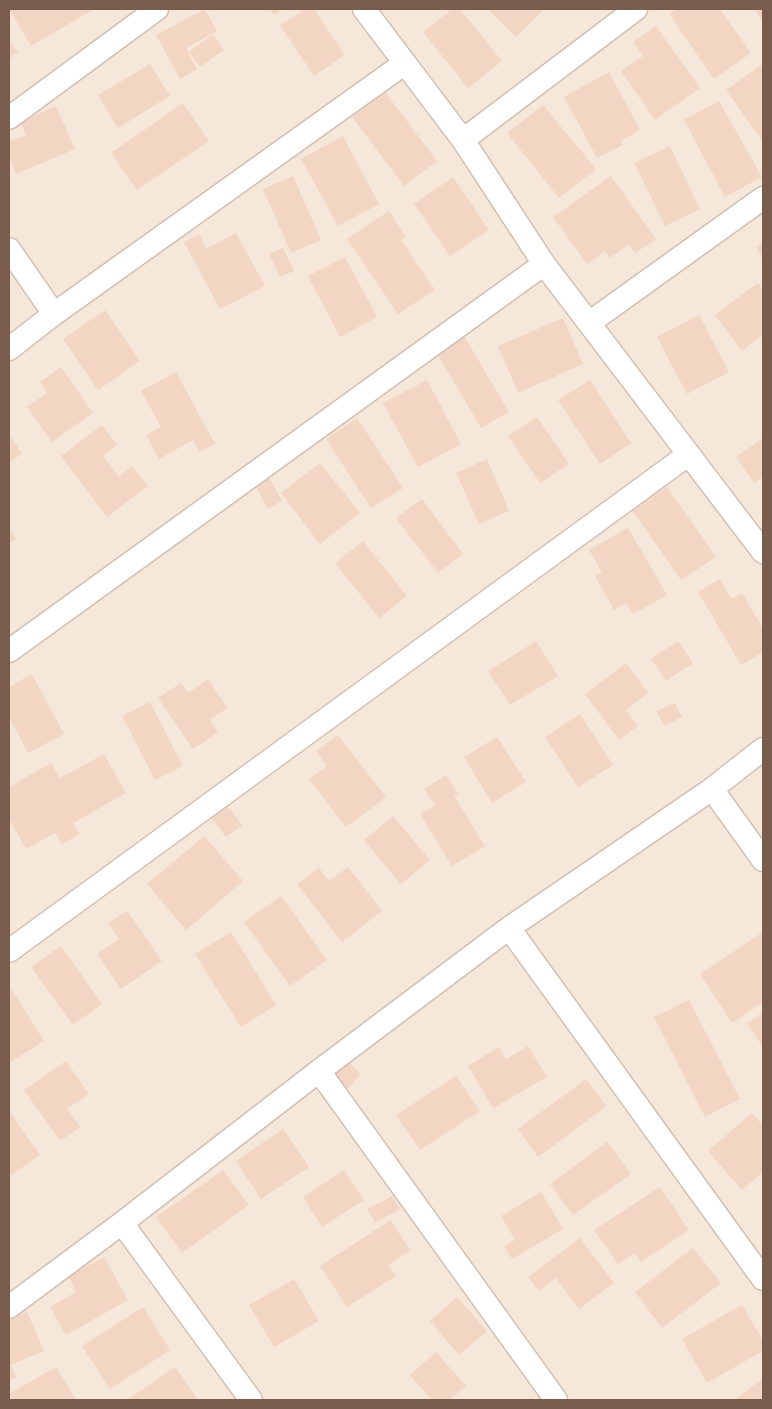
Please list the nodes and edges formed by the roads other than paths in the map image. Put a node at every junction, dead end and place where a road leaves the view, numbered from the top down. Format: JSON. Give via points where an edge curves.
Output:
{"nodes":[{"id":1,"x":157,"y":9,"type":"edge"},
{"id":2,"x":364,"y":9,"type":"edge"},
{"id":3,"x":636,"y":9,"type":"edge"},
{"id":4,"x":406,"y":63,"type":"junction"},
{"id":5,"x":9,"y":118,"type":"edge"},
{"id":6,"x":463,"y":140,"type":"junction"},
{"id":7,"x":763,"y":198,"type":"edge"},
{"id":8,"x":9,"y":249,"type":"edge"},
{"id":9,"x":544,"y":264,"type":"junction"},
{"id":10,"x":54,"y":314,"type":"junction"},
{"id":11,"x":589,"y":323,"type":"junction"},
{"id":12,"x":9,"y":348,"type":"edge"},
{"id":13,"x":689,"y":454,"type":"junction"},
{"id":14,"x":761,"y":543,"type":"edge"},
{"id":15,"x":9,"y":651,"type":"edge"},
{"id":16,"x":763,"y":750,"type":"edge"},
{"id":17,"x":712,"y":789,"type":"junction"},
{"id":18,"x":763,"y":860,"type":"edge"},
{"id":19,"x":509,"y":928,"type":"junction"},
{"id":20,"x":9,"y":951,"type":"edge"},
{"id":21,"x":319,"y":1071,"type":"junction"},
{"id":22,"x":122,"y":1223,"type":"junction"},
{"id":23,"x":763,"y":1279,"type":"edge"},
{"id":24,"x":9,"y":1307,"type":"edge"},
{"id":25,"x":251,"y":1400,"type":"edge"},
{"id":26,"x":556,"y":1400,"type":"edge"}],
"edges":[{"from":1,"to":5,"type":"street"},
{"from":2,"to":4,"type":"street"},
{"from":3,"to":6,"type":"street"},
{"from":4,"to":6,"type":"street"},
{"from":4,"to":10,"type":"street"},
{"from":6,"to":9,"type":"street"},
{"from":7,"to":11,"type":"street"},
{"from":8,"to":10,"type":"street"},
{"from":9,"to":11,"type":"street"},
{"from":9,"to":15,"type":"street"},
{"from":10,"to":12,"type":"street"},
{"from":11,"to":13,"type":"street"},
{"from":13,"to":14,"type":"street"},
{"from":13,"to":20,"type":"street"},
{"from":16,"to":17,"type":"street"},
{"from":17,"to":18,"type":"street"},
{"from":17,"to":19,"type":"street"},
{"from":19,"to":21,"type":"street"},
{"from":19,"to":23,"type":"street"},
{"from":21,"to":22,"type":"street"},
{"from":21,"to":26,"type":"street"},
{"from":22,"to":24,"type":"street"},
{"from":22,"to":25,"type":"street"}]}
